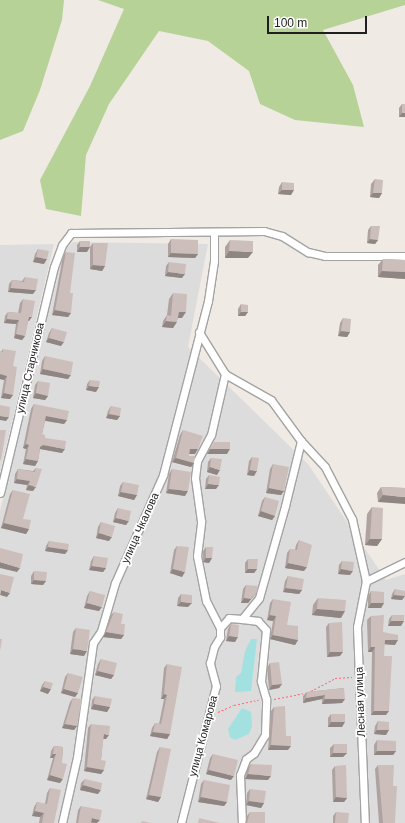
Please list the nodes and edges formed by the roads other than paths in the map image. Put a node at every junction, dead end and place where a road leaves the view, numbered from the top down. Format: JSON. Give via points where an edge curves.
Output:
{"nodes":[{"id":1,"x":214,"y":232,"type":"junction"},
{"id":2,"x":405,"y":256,"type":"edge"},
{"id":3,"x":199,"y":332,"type":"junction"},
{"id":4,"x":225,"y":374,"type":"junction"},
{"id":5,"x":300,"y":440,"type":"junction"},
{"id":6,"x":0,"y":493,"type":"edge"},
{"id":7,"x":405,"y":562,"type":"edge"},
{"id":8,"x":366,"y":581,"type":"junction"},
{"id":9,"x":242,"y":619,"type":"junction"},
{"id":10,"x":220,"y":628,"type":"junction"},
{"id":11,"x":62,"y":823,"type":"edge"},
{"id":12,"x":181,"y":823,"type":"edge"},
{"id":13,"x":242,"y":823,"type":"edge"},
{"id":14,"x":365,"y":823,"type":"edge"}],
"edges":[{"from":1,"to":2,"type":"street","via":[[264,231],[282,236],[308,252],[325,256]]},
{"from":1,"to":3,"type":"street","name":"улица Чкалова","via":[[209,295]]},
{"from":1,"to":6,"type":"street","name":"улица Старчикова","via":[[71,233],[62,245],[54,267]]},
{"from":3,"to":4,"type":"street"},
{"from":3,"to":11,"type":"street","name":"улица Чкалова","via":[[180,416],[163,475],[115,583],[101,632],[93,643],[77,757]]},
{"from":4,"to":5,"type":"street","via":[[271,400]]},
{"from":4,"to":10,"type":"street","via":[[211,435],[197,461],[195,478],[201,521],[197,556],[206,601]]},
{"from":5,"to":8,"type":"street","via":[[325,467],[337,486],[352,519]]},
{"from":5,"to":9,"type":"street","via":[[285,506],[259,598]]},
{"from":7,"to":8,"type":"street"},
{"from":8,"to":14,"type":"street","name":"Лесная улица","via":[[357,627]]},
{"from":9,"to":10,"type":"street","via":[[228,618]]},
{"from":9,"to":13,"type":"street","via":[[258,621],[266,630],[261,681],[266,699],[265,735],[254,753],[246,759],[240,775]]},
{"from":10,"to":12,"type":"street","name":"улица Комарова","via":[[220,637],[214,647],[210,663],[216,686]]}]}
